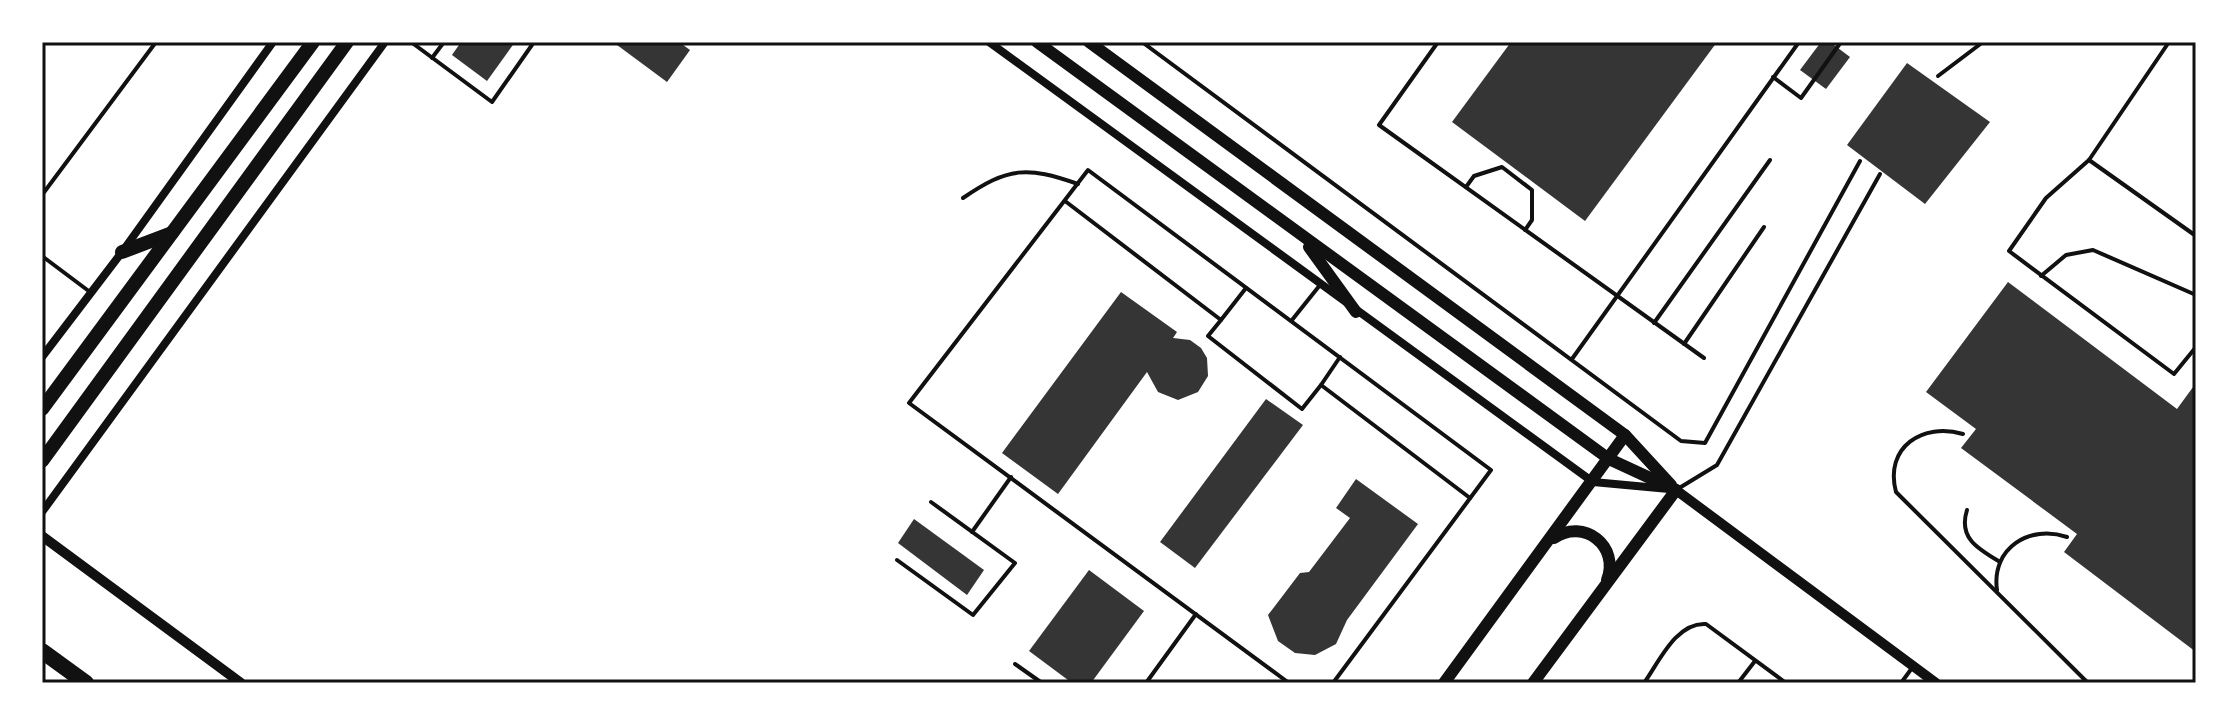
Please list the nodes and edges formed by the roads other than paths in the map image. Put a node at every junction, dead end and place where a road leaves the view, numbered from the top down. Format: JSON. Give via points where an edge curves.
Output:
{"nodes":[{"id":1,"x":156,"y":42,"type":"edge"},
{"id":2,"x":273,"y":42,"type":"edge"},
{"id":3,"x":313,"y":42,"type":"edge"},
{"id":4,"x":347,"y":42,"type":"edge"},
{"id":5,"x":385,"y":42,"type":"edge"},
{"id":6,"x":411,"y":42,"type":"edge"},
{"id":7,"x":444,"y":42,"type":"edge"},
{"id":8,"x":534,"y":42,"type":"edge"},
{"id":9,"x":989,"y":42,"type":"edge"},
{"id":10,"x":1037,"y":42,"type":"edge"},
{"id":11,"x":1089,"y":42,"type":"edge"},
{"id":12,"x":1142,"y":42,"type":"edge"},
{"id":13,"x":1438,"y":42,"type":"edge"},
{"id":14,"x":1799,"y":42,"type":"edge"},
{"id":15,"x":1841,"y":42,"type":"edge"},
{"id":16,"x":1983,"y":42,"type":"edge"},
{"id":17,"x":2169,"y":42,"type":"edge"},
{"id":18,"x":432,"y":58,"type":"junction"},
{"id":19,"x":1938,"y":76,"type":"dead end"},
{"id":20,"x":1773,"y":77,"type":"junction"},
{"id":21,"x":1770,"y":160,"type":"dead end"},
{"id":22,"x":2089,"y":160,"type":"junction"},
{"id":23,"x":1860,"y":161,"type":"dead end"},
{"id":24,"x":1880,"y":174,"type":"dead end"},
{"id":25,"x":1078,"y":184,"type":"junction"},
{"id":26,"x":1466,"y":187,"type":"junction"},
{"id":27,"x":42,"y":195,"type":"edge"},
{"id":28,"x":963,"y":198,"type":"dead end"},
{"id":29,"x":1065,"y":201,"type":"junction"},
{"id":30,"x":1764,"y":227,"type":"dead end"},
{"id":31,"x":1525,"y":230,"type":"junction"},
{"id":32,"x":173,"y":233,"type":"junction"},
{"id":33,"x":2196,"y":236,"type":"edge"},
{"id":34,"x":1302,"y":238,"type":"junction"},
{"id":35,"x":122,"y":252,"type":"junction"},
{"id":36,"x":42,"y":256,"type":"edge"},
{"id":37,"x":2041,"y":276,"type":"junction"},
{"id":38,"x":1320,"y":285,"type":"junction"},
{"id":39,"x":1246,"y":288,"type":"junction"},
{"id":40,"x":90,"y":292,"type":"junction"},
{"id":41,"x":1615,"y":295,"type":"junction"},
{"id":42,"x":2196,"y":295,"type":"edge"},
{"id":43,"x":1356,"y":312,"type":"junction"},
{"id":44,"x":1221,"y":320,"type":"junction"},
{"id":45,"x":1292,"y":320,"type":"junction"},
{"id":46,"x":1654,"y":323,"type":"junction"},
{"id":47,"x":1684,"y":344,"type":"junction"},
{"id":48,"x":2196,"y":347,"type":"edge"},
{"id":49,"x":42,"y":357,"type":"edge"},
{"id":50,"x":1340,"y":357,"type":"junction"},
{"id":51,"x":1704,"y":358,"type":"dead end"},
{"id":52,"x":1572,"y":359,"type":"junction"},
{"id":53,"x":1321,"y":385,"type":"junction"},
{"id":54,"x":42,"y":409,"type":"edge"},
{"id":55,"x":1963,"y":434,"type":"dead end"},
{"id":56,"x":1625,"y":435,"type":"junction"},
{"id":57,"x":1609,"y":459,"type":"junction"},
{"id":58,"x":42,"y":461,"type":"edge"},
{"id":59,"x":1011,"y":477,"type":"junction"},
{"id":60,"x":1593,"y":482,"type":"junction"},
{"id":61,"x":1676,"y":490,"type":"junction"},
{"id":62,"x":1470,"y":498,"type":"junction"},
{"id":63,"x":931,"y":502,"type":"dead end"},
{"id":64,"x":1967,"y":510,"type":"dead end"},
{"id":65,"x":42,"y":512,"type":"edge"},
{"id":66,"x":972,"y":532,"type":"junction"},
{"id":67,"x":42,"y":536,"type":"edge"},
{"id":68,"x":2067,"y":537,"type":"dead end"},
{"id":69,"x":1549,"y":542,"type":"junction"},
{"id":70,"x":897,"y":560,"type":"dead end"},
{"id":71,"x":2000,"y":562,"type":"junction"},
{"id":72,"x":1605,"y":586,"type":"junction"},
{"id":73,"x":1997,"y":593,"type":"junction"},
{"id":74,"x":1197,"y":614,"type":"junction"},
{"id":75,"x":42,"y":651,"type":"edge"},
{"id":76,"x":1755,"y":661,"type":"junction"},
{"id":77,"x":1015,"y":664,"type":"dead end"},
{"id":78,"x":1913,"y":666,"type":"junction"},
{"id":79,"x":86,"y":683,"type":"edge"},
{"id":80,"x":241,"y":683,"type":"edge"},
{"id":81,"x":1042,"y":683,"type":"edge"},
{"id":82,"x":1146,"y":683,"type":"edge"},
{"id":83,"x":1289,"y":683,"type":"edge"},
{"id":84,"x":1333,"y":683,"type":"edge"},
{"id":85,"x":1444,"y":683,"type":"edge"},
{"id":86,"x":1533,"y":683,"type":"edge"},
{"id":87,"x":1644,"y":683,"type":"edge"},
{"id":88,"x":1738,"y":683,"type":"edge"},
{"id":89,"x":1786,"y":683,"type":"edge"},
{"id":90,"x":1901,"y":683,"type":"edge"},
{"id":91,"x":1936,"y":683,"type":"edge"},
{"id":92,"x":2088,"y":683,"type":"edge"}],
"edges":[{"from":1,"to":27,"type":"lane"},
{"from":2,"to":35,"type":"street"},
{"from":3,"to":32,"type":"main road"},
{"from":4,"to":58,"type":"main road"},
{"from":5,"to":65,"type":"street"},
{"from":6,"to":18,"type":"lane"},
{"from":7,"to":18,"type":"lane"},
{"from":8,"to":18,"type":"lane","via":[[492,102]]},
{"from":9,"to":38,"type":"street"},
{"from":10,"to":34,"type":"main road"},
{"from":11,"to":56,"type":"main road"},
{"from":12,"to":52,"type":"lane"},
{"from":13,"to":26,"type":"lane","via":[[1379,125]]},
{"from":14,"to":20,"type":"lane"},
{"from":15,"to":20,"type":"lane","via":[[1801,98]]},
{"from":16,"to":19,"type":"lane"},
{"from":17,"to":22,"type":"lane"},
{"from":20,"to":41,"type":"lane"},
{"from":21,"to":46,"type":"lane"},
{"from":22,"to":33,"type":"lane"},
{"from":22,"to":37,"type":"lane","via":[[2046,198],[2009,251]]},
{"from":23,"to":52,"type":"lane","via":[[1705,443],[1681,441]]},
{"from":24,"to":61,"type":"lane","via":[[1717,465]]},
{"from":25,"to":28,"type":"lane","via":[[1023,169],[991,178]]},
{"from":25,"to":29,"type":"lane"},
{"from":25,"to":39,"type":"lane","via":[[1088,170]]},
{"from":26,"to":31,"type":"lane"},
{"from":26,"to":31,"type":"lane","via":[[1474,176],[1502,167],[1532,190],[1532,220]]},
{"from":29,"to":44,"type":"lane"},
{"from":29,"to":59,"type":"lane","via":[[909,403]]},
{"from":30,"to":47,"type":"lane"},
{"from":31,"to":41,"type":"lane"},
{"from":32,"to":35,"type":"main road"},
{"from":32,"to":54,"type":"main road"},
{"from":34,"to":43,"type":"main road"},
{"from":34,"to":57,"type":"main road"},
{"from":35,"to":40,"type":"street"},
{"from":36,"to":40,"type":"lane"},
{"from":37,"to":42,"type":"lane","via":[[2066,255],[2093,250]]},
{"from":37,"to":48,"type":"lane","via":[[2174,374]]},
{"from":38,"to":43,"type":"street"},
{"from":38,"to":45,"type":"lane"},
{"from":39,"to":44,"type":"lane"},
{"from":39,"to":45,"type":"lane"},
{"from":40,"to":49,"type":"street"},
{"from":41,"to":46,"type":"lane"},
{"from":41,"to":52,"type":"lane"},
{"from":43,"to":60,"type":"street"},
{"from":44,"to":53,"type":"lane","via":[[1208,336],[1302,409]]},
{"from":45,"to":50,"type":"lane"},
{"from":46,"to":47,"type":"lane"},
{"from":47,"to":51,"type":"lane"},
{"from":50,"to":53,"type":"lane"},
{"from":50,"to":62,"type":"lane","via":[[1491,470]]},
{"from":53,"to":62,"type":"lane"},
{"from":55,"to":73,"type":"lane","via":[[1937,429],[1909,441],[1894,465],[1894,483],[1900,500]]},
{"from":56,"to":57,"type":"main road"},
{"from":56,"to":61,"type":"main road"},
{"from":57,"to":60,"type":"main road"},
{"from":57,"to":61,"type":"main road"},
{"from":59,"to":66,"type":"lane"},
{"from":59,"to":74,"type":"lane"},
{"from":60,"to":61,"type":"street"},
{"from":60,"to":69,"type":"main road"},
{"from":61,"to":72,"type":"main road"},
{"from":61,"to":78,"type":"street"},
{"from":62,"to":84,"type":"lane"},
{"from":63,"to":66,"type":"lane"},
{"from":64,"to":71,"type":"lane","via":[[1969,540]]},
{"from":66,"to":70,"type":"lane","via":[[1015,563],[973,615]]},
{"from":67,"to":80,"type":"street"},
{"from":68,"to":71,"type":"lane","via":[[2045,532],[2023,537]]},
{"from":69,"to":72,"type":"main road","via":[[1564,532],[1581,530],[1598,538],[1609,552]]},
{"from":69,"to":85,"type":"main road"},
{"from":71,"to":73,"type":"lane"},
{"from":72,"to":86,"type":"main road"},
{"from":73,"to":92,"type":"lane"},
{"from":74,"to":82,"type":"lane"},
{"from":74,"to":83,"type":"lane"},
{"from":75,"to":79,"type":"highway"},
{"from":76,"to":87,"type":"lane","via":[[1706,624],[1696,624],[1680,634]]},
{"from":76,"to":88,"type":"lane"},
{"from":76,"to":89,"type":"lane"},
{"from":77,"to":81,"type":"lane"},
{"from":78,"to":90,"type":"lane"},
{"from":78,"to":91,"type":"street"}]}
